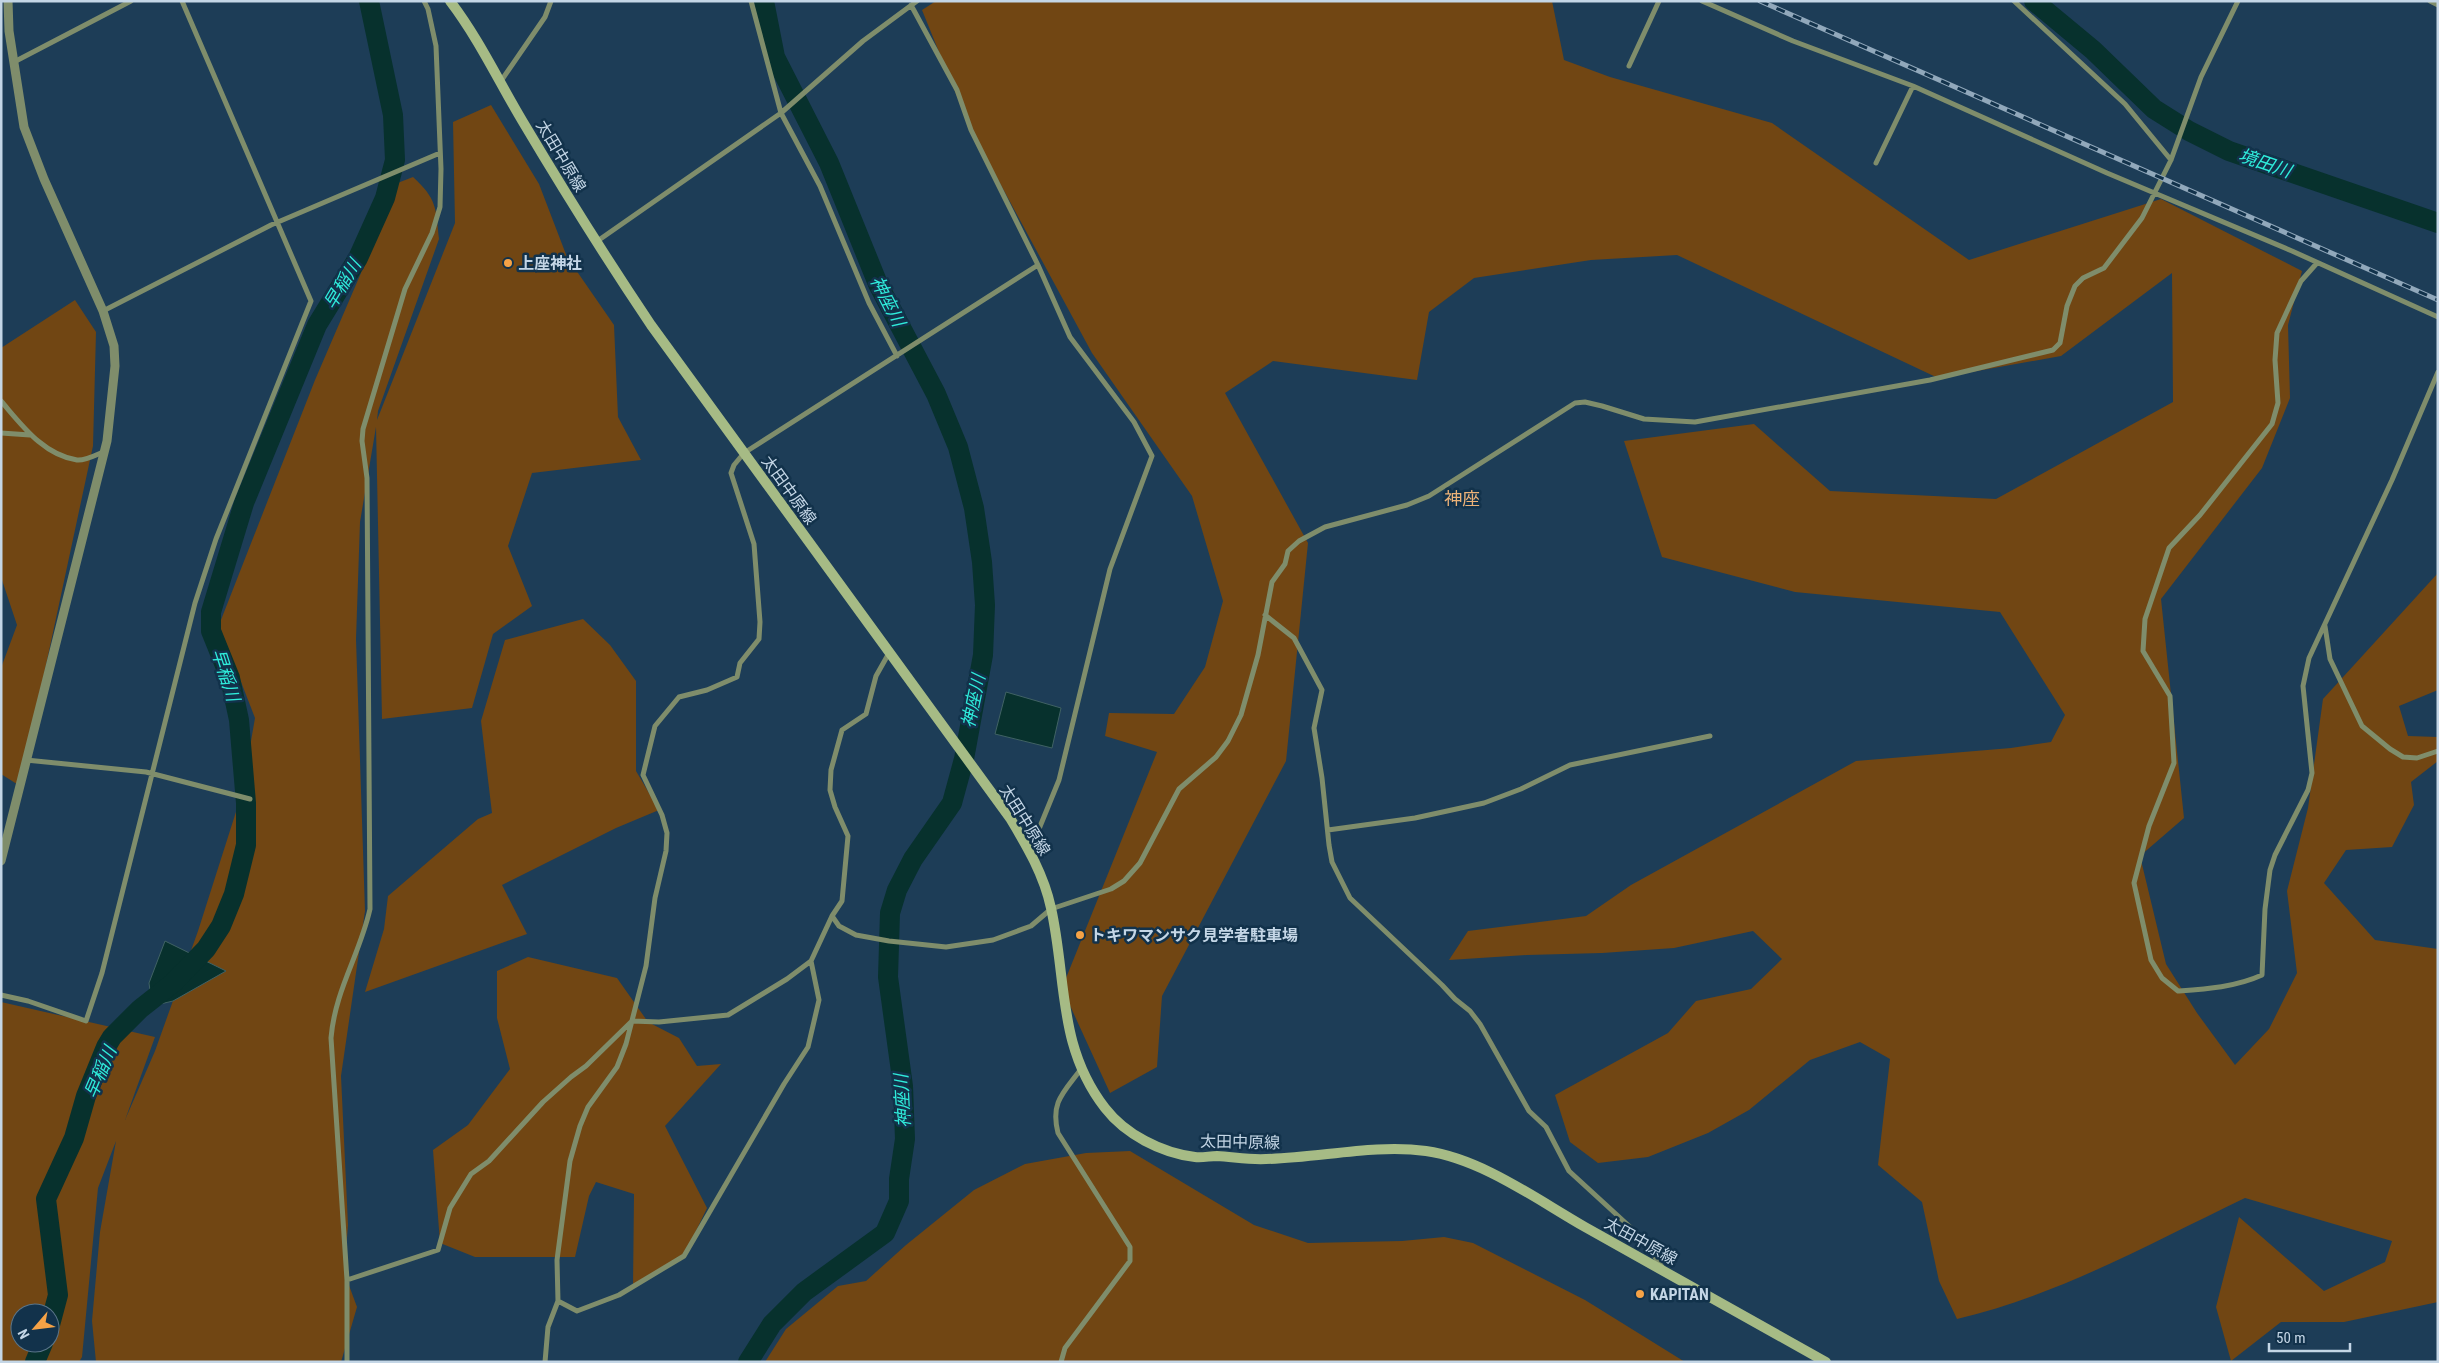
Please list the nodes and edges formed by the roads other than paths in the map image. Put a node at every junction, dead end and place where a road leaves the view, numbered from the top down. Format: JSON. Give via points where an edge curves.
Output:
{"nodes":[{"id":1,"x":8,"y":1,"type":"edge"},
{"id":2,"x":131,"y":1,"type":"edge"},
{"id":3,"x":182,"y":1,"type":"edge"},
{"id":4,"x":424,"y":1,"type":"edge"},
{"id":5,"x":450,"y":1,"type":"edge"},
{"id":6,"x":551,"y":1,"type":"edge"},
{"id":7,"x":751,"y":1,"type":"edge"},
{"id":8,"x":917,"y":1,"type":"edge"},
{"id":9,"x":1658,"y":1,"type":"edge"},
{"id":10,"x":1702,"y":1,"type":"edge"},
{"id":11,"x":2014,"y":1,"type":"edge"},
{"id":12,"x":2238,"y":1,"type":"edge"},
{"id":13,"x":2430,"y":1,"type":"edge"},
{"id":14,"x":912,"y":5,"type":"junction"},
{"id":15,"x":2438,"y":5,"type":"edge"},
{"id":16,"x":14,"y":62,"type":"junction"},
{"id":17,"x":1629,"y":66,"type":"dead end"},
{"id":18,"x":501,"y":81,"type":"junction"},
{"id":19,"x":1913,"y":86,"type":"junction"},
{"id":20,"x":781,"y":113,"type":"junction"},
{"id":21,"x":440,"y":154,"type":"junction"},
{"id":22,"x":2171,"y":160,"type":"junction"},
{"id":23,"x":1876,"y":163,"type":"dead end"},
{"id":24,"x":2155,"y":194,"type":"junction"},
{"id":25,"x":277,"y":223,"type":"junction"},
{"id":26,"x":596,"y":242,"type":"junction"},
{"id":27,"x":2317,"y":263,"type":"junction"},
{"id":28,"x":1038,"y":265,"type":"junction"},
{"id":29,"x":103,"y":310,"type":"junction"},
{"id":30,"x":2438,"y":317,"type":"edge"},
{"id":31,"x":896,"y":356,"type":"junction"},
{"id":32,"x":2438,"y":372,"type":"edge"},
{"id":33,"x":1,"y":400,"type":"edge"},
{"id":34,"x":1,"y":433,"type":"edge"},
{"id":35,"x":30,"y":435,"type":"junction"},
{"id":36,"x":103,"y":452,"type":"junction"},
{"id":37,"x":744,"y":453,"type":"junction"},
{"id":38,"x":1265,"y":615,"type":"junction"},
{"id":39,"x":2325,"y":626,"type":"junction"},
{"id":40,"x":890,"y":653,"type":"junction"},
{"id":41,"x":1710,"y":736,"type":"dead end"},
{"id":42,"x":2438,"y":750,"type":"edge"},
{"id":43,"x":26,"y":760,"type":"junction"},
{"id":44,"x":153,"y":775,"type":"junction"},
{"id":45,"x":250,"y":799,"type":"dead end"},
{"id":46,"x":1328,"y":830,"type":"junction"},
{"id":47,"x":1030,"y":852,"type":"junction"},
{"id":48,"x":1,"y":861,"type":"edge"},
{"id":49,"x":1051,"y":909,"type":"junction"},
{"id":50,"x":832,"y":916,"type":"junction"},
{"id":51,"x":811,"y":961,"type":"junction"},
{"id":52,"x":1,"y":995,"type":"edge"},
{"id":53,"x":632,"y":1021,"type":"junction"},
{"id":54,"x":1082,"y":1069,"type":"junction"},
{"id":55,"x":1664,"y":1271,"type":"junction"},
{"id":56,"x":347,"y":1280,"type":"junction"},
{"id":57,"x":558,"y":1301,"type":"junction"},
{"id":58,"x":347,"y":1362,"type":"edge"},
{"id":59,"x":545,"y":1362,"type":"edge"},
{"id":60,"x":1061,"y":1362,"type":"edge"},
{"id":61,"x":1826,"y":1362,"type":"edge"}],
"edges":[{"from":1,"to":16,"type":"street"},
{"from":2,"to":16,"type":"street"},
{"from":3,"to":25,"type":"street"},
{"from":4,"to":21,"type":"street","via":[[436,46]]},
{"from":5,"to":18,"type":"main road","name":"太田中原線"},
{"from":6,"to":18,"type":"street","via":[[545,17]]},
{"from":7,"to":20,"type":"street"},
{"from":8,"to":14,"type":"street"},
{"from":9,"to":17,"type":"street"},
{"from":10,"to":19,"type":"street","via":[[1793,42]]},
{"from":11,"to":22,"type":"street","via":[[2125,104]]},
{"from":12,"to":22,"type":"street","via":[[2201,77]]},
{"from":13,"to":15,"type":"street"},
{"from":14,"to":20,"type":"street","via":[[863,41]]},
{"from":14,"to":28,"type":"street","via":[[957,90],[970,130]]},
{"from":16,"to":29,"type":"street","via":[[24,127]]},
{"from":18,"to":26,"type":"main road","name":"太田中原線"},
{"from":19,"to":23,"type":"street"},
{"from":19,"to":24,"type":"street"},
{"from":20,"to":26,"type":"street"},
{"from":20,"to":31,"type":"street","via":[[820,186],[869,302]]},
{"from":21,"to":25,"type":"street"},
{"from":21,"to":56,"type":"street","via":[[440,206],[432,233],[405,289],[362,441],[367,478],[370,909],[366,929],[336,1006],[331,1038]]},
{"from":22,"to":24,"type":"street"},
{"from":24,"to":27,"type":"street"},
{"from":24,"to":38,"type":"street","via":[[2142,218],[2104,268],[2082,278],[2075,286],[2067,306],[2060,344],[2053,350],[1930,380],[1694,422],[1644,419],[1585,402],[1575,403],[1429,496],[1325,527],[1299,541],[1288,550],[1284,564],[1272,582]]},
{"from":25,"to":29,"type":"street"},
{"from":25,"to":44,"type":"street","via":[[311,301],[216,538],[195,603]]},
{"from":26,"to":37,"type":"main road","name":"太田中原線","via":[[651,325]]},
{"from":27,"to":30,"type":"street"},
{"from":27,"to":39,"type":"street","via":[[2301,281],[2277,333],[2278,403],[2272,424],[2200,515],[2168,548],[2145,619],[2143,651],[2170,696],[2174,763],[2150,826],[2134,883],[2151,960],[2162,978],[2178,991],[2206,990],[2247,982],[2262,975],[2270,870],[2310,781],[2303,686],[2309,658]]},
{"from":28,"to":31,"type":"street"},
{"from":28,"to":47,"type":"street","via":[[1070,337],[1134,422],[1152,456],[1110,569],[1059,780]]},
{"from":29,"to":36,"type":"street","via":[[114,346],[115,366]]},
{"from":31,"to":37,"type":"street"},
{"from":32,"to":39,"type":"street"},
{"from":33,"to":35,"type":"street"},
{"from":34,"to":35,"type":"street"},
{"from":35,"to":36,"type":"street","via":[[56,453],[78,460]]},
{"from":36,"to":43,"type":"street"},
{"from":37,"to":40,"type":"main road","name":"太田中原線"},
{"from":37,"to":53,"type":"street","via":[[730,473],[754,544],[759,639],[740,663],[737,677],[707,690],[679,697],[655,726],[643,774],[662,815],[667,833],[666,851],[655,898],[646,966]]},
{"from":38,"to":46,"type":"street","via":[[1294,638],[1322,690],[1314,728]]},
{"from":38,"to":49,"type":"street","via":[[1258,655],[1241,715],[1228,741],[1216,757],[1179,789],[1140,863],[1124,881],[1111,889]]},
{"from":39,"to":42,"type":"street","via":[[2330,659],[2362,726],[2403,757],[2417,758]]},
{"from":40,"to":47,"type":"main road","name":"太田中原線","via":[[1010,818]]},
{"from":40,"to":50,"type":"street","via":[[876,676],[866,714],[842,730],[831,770],[830,790],[848,836],[842,900]]},
{"from":41,"to":46,"type":"street","via":[[1570,765],[1484,803],[1415,818]]},
{"from":43,"to":44,"type":"street"},
{"from":43,"to":48,"type":"street"},
{"from":44,"to":45,"type":"street"},
{"from":44,"to":52,"type":"street","via":[[102,973],[86,1021]]},
{"from":46,"to":55,"type":"street","via":[[1332,862],[1350,898],[1470,1012],[1529,1111],[1546,1127],[1569,1171],[1641,1237]]},
{"from":47,"to":49,"type":"main road","name":"太田中原線"},
{"from":49,"to":50,"type":"street","via":[[1031,926],[993,940],[946,947],[889,942],[856,934],[839,926]]},
{"from":49,"to":54,"type":"main road","name":"太田中原線","via":[[1067,1028]]},
{"from":50,"to":51,"type":"street"},
{"from":51,"to":53,"type":"street","via":[[728,1015],[659,1022]]},
{"from":51,"to":57,"type":"street","via":[[819,1000],[808,1047],[684,1256],[619,1296],[577,1310]]},
{"from":53,"to":56,"type":"street","via":[[543,1102],[489,1161],[471,1174],[450,1208],[438,1250]]},
{"from":53,"to":57,"type":"street","via":[[616,1067],[588,1107],[570,1161],[557,1260]]},
{"from":54,"to":55,"type":"main road","name":"太田中原線","via":[[1106,1109],[1124,1128],[1153,1145],[1195,1157],[1243,1159],[1396,1150],[1452,1156],[1479,1167]]},
{"from":54,"to":60,"type":"street","via":[[1056,1102],[1054,1118],[1058,1133],[1130,1246],[1130,1261],[1065,1348]]},
{"from":55,"to":61,"type":"main road","name":"太田中原線"},
{"from":56,"to":58,"type":"street"},
{"from":57,"to":59,"type":"street","via":[[548,1327]]}]}
